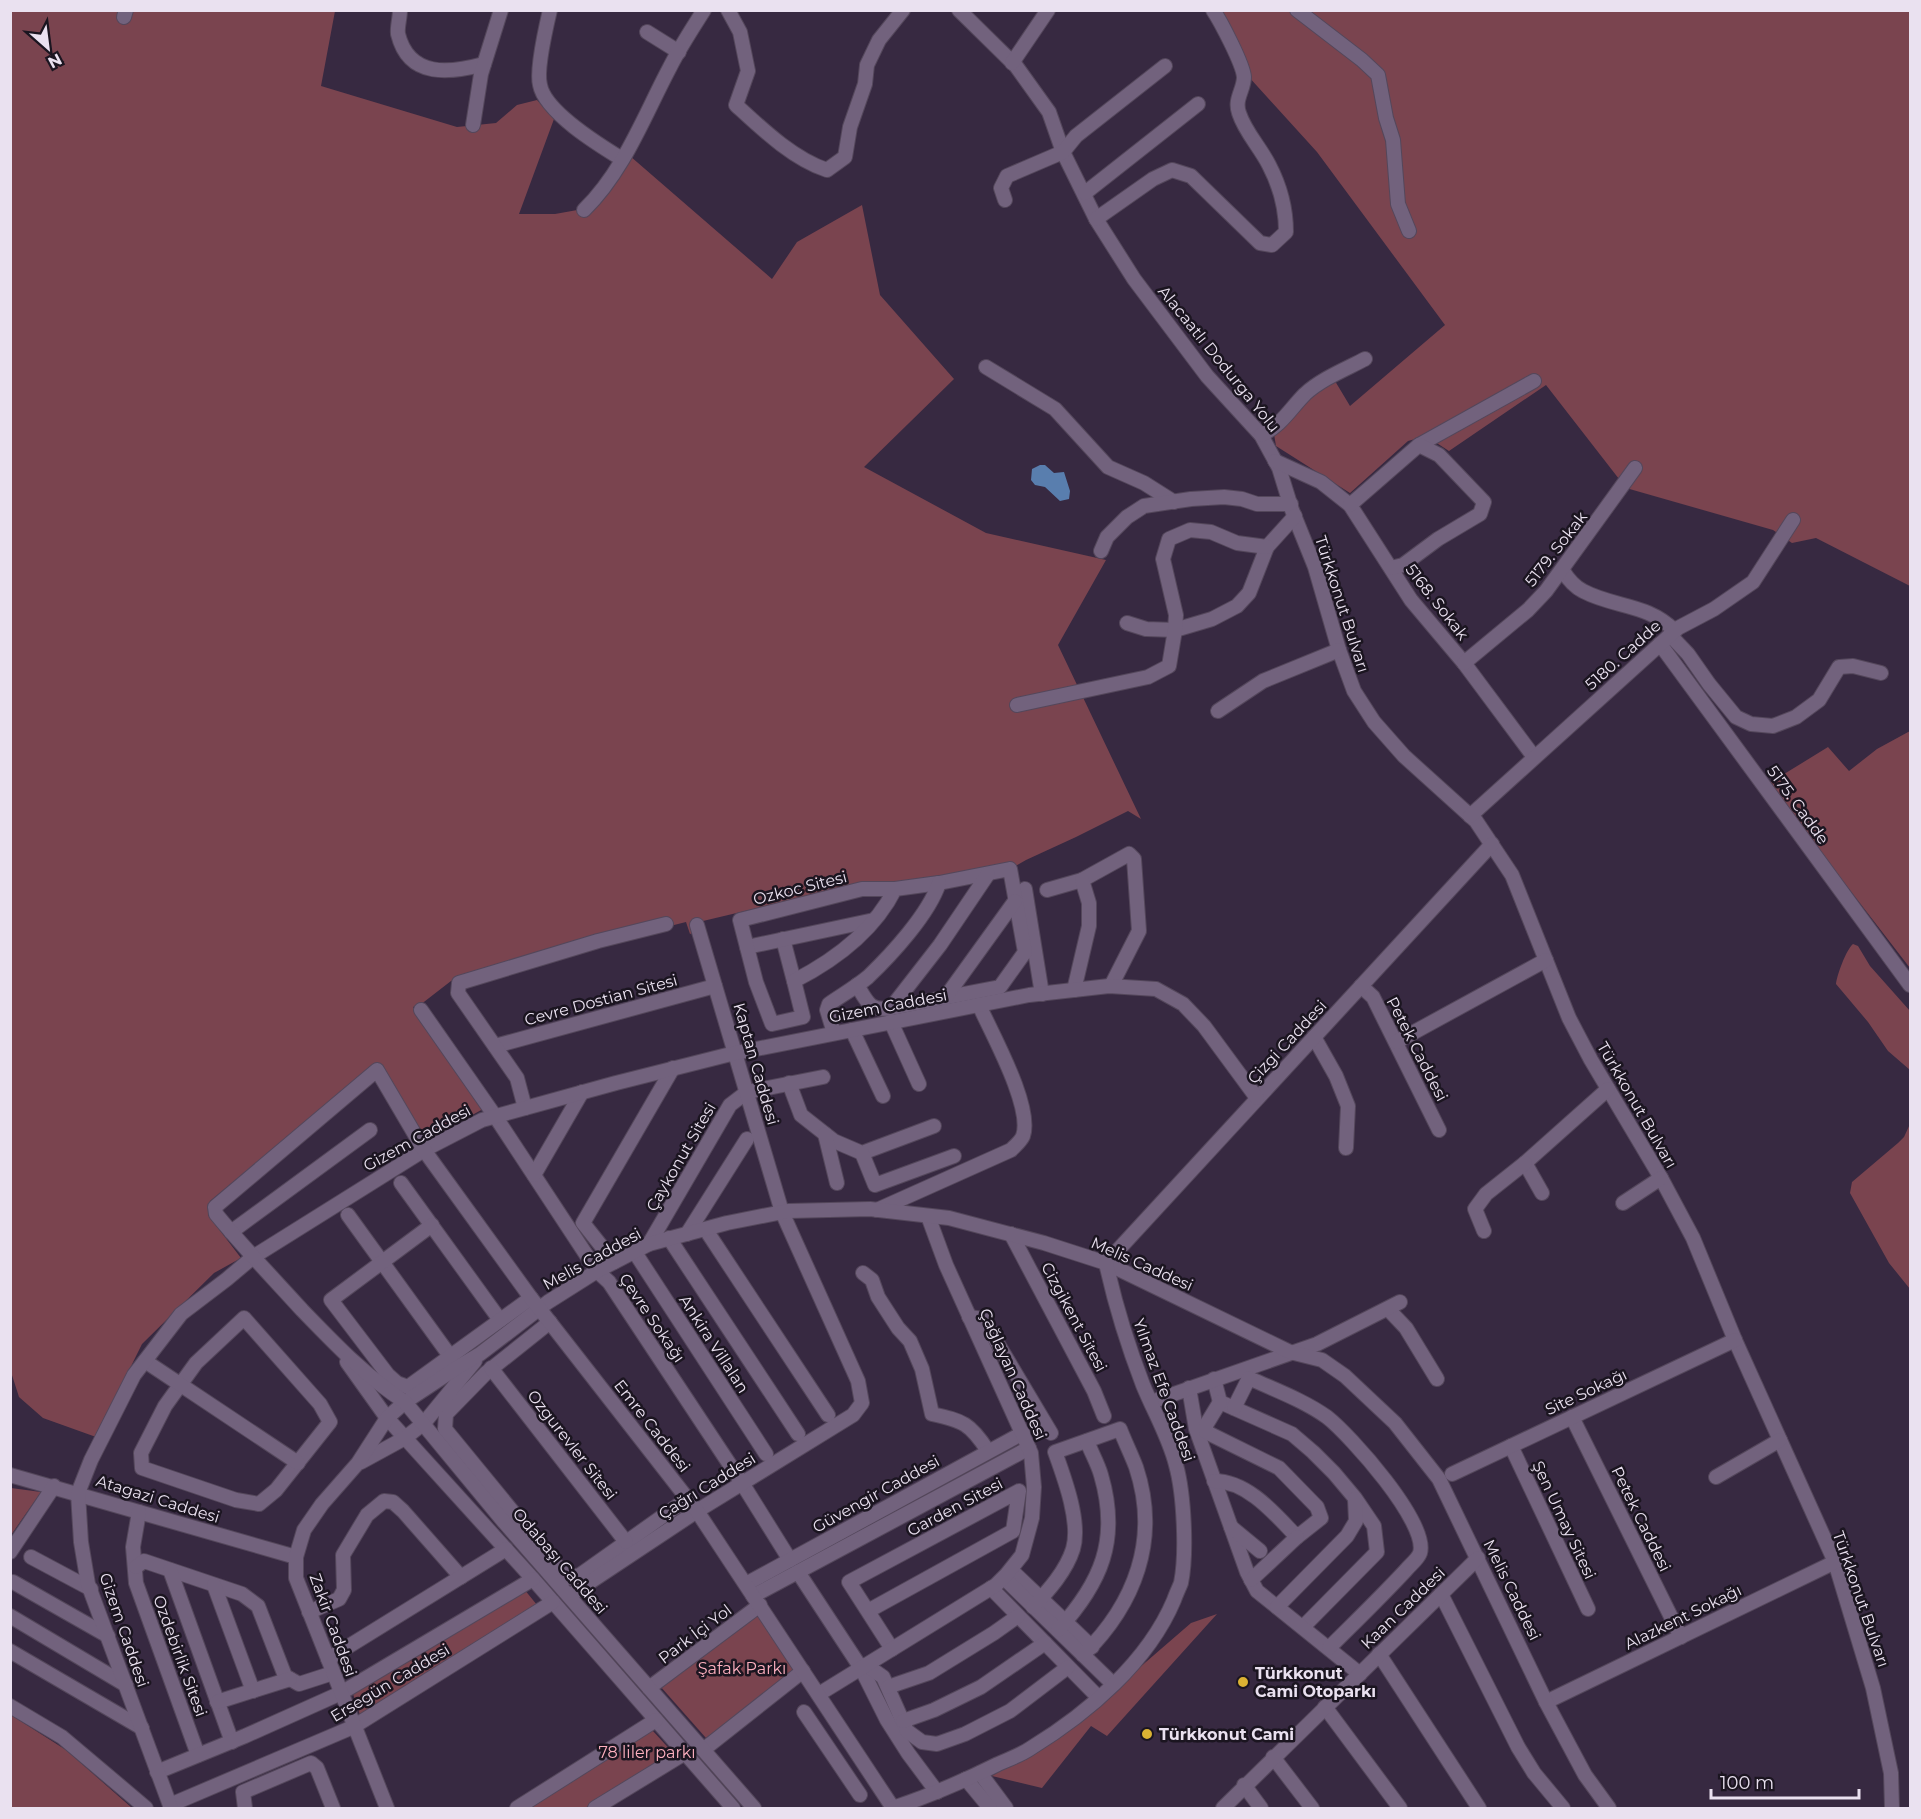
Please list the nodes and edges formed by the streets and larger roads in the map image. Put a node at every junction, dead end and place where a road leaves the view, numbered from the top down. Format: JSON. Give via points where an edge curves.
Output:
{"nodes":[{"id":1,"x":400,"y":10,"type":"edge"},
{"id":2,"x":501,"y":10,"type":"edge"},
{"id":3,"x":550,"y":10,"type":"edge"},
{"id":4,"x":704,"y":10,"type":"edge"},
{"id":5,"x":728,"y":10,"type":"edge"},
{"id":6,"x":903,"y":10,"type":"edge"},
{"id":7,"x":959,"y":10,"type":"edge"},
{"id":8,"x":1048,"y":10,"type":"edge"},
{"id":9,"x":1213,"y":10,"type":"edge"},
{"id":10,"x":1297,"y":10,"type":"edge"},
{"id":11,"x":647,"y":32,"type":"dead end"},
{"id":12,"x":679,"y":52,"type":"junction"},
{"id":13,"x":484,"y":63,"type":"junction"},
{"id":14,"x":1012,"y":63,"type":"junction"},
{"id":15,"x":1165,"y":66,"type":"dead end"},
{"id":16,"x":1198,"y":104,"type":"dead end"},
{"id":17,"x":473,"y":125,"type":"dead end"},
{"id":18,"x":1063,"y":152,"type":"junction"},
{"id":19,"x":622,"y":159,"type":"junction"},
{"id":20,"x":1085,"y":193,"type":"junction"},
{"id":21,"x":1005,"y":200,"type":"dead end"},
{"id":22,"x":584,"y":210,"type":"dead end"},
{"id":23,"x":1096,"y":219,"type":"junction"},
{"id":24,"x":1409,"y":231,"type":"dead end"},
{"id":25,"x":1365,"y":359,"type":"dead end"},
{"id":26,"x":986,"y":367,"type":"dead end"},
{"id":27,"x":1534,"y":381,"type":"dead end"},
{"id":28,"x":1261,"y":435,"type":"junction"},
{"id":29,"x":1419,"y":445,"type":"junction"},
{"id":30,"x":1275,"y":461,"type":"junction"},
{"id":31,"x":1635,"y":468,"type":"dead end"},
{"id":32,"x":1174,"y":502,"type":"junction"},
{"id":33,"x":1350,"y":505,"type":"junction"},
{"id":34,"x":1293,"y":510,"type":"junction"},
{"id":35,"x":1793,"y":520,"type":"dead end"},
{"id":36,"x":1267,"y":547,"type":"junction"},
{"id":37,"x":1101,"y":551,"type":"dead end"},
{"id":38,"x":1390,"y":568,"type":"junction"},
{"id":39,"x":1563,"y":571,"type":"junction"},
{"id":40,"x":1127,"y":623,"type":"dead end"},
{"id":41,"x":1176,"y":630,"type":"junction"},
{"id":42,"x":1668,"y":637,"type":"junction"},
{"id":43,"x":1339,"y":650,"type":"junction"},
{"id":44,"x":1464,"y":663,"type":"junction"},
{"id":45,"x":1881,"y":674,"type":"dead end"},
{"id":46,"x":1017,"y":705,"type":"dead end"},
{"id":47,"x":1218,"y":711,"type":"dead end"},
{"id":48,"x":1534,"y":757,"type":"junction"},
{"id":49,"x":1470,"y":816,"type":"junction"},
{"id":50,"x":1492,"y":844,"type":"junction"},
{"id":51,"x":988,"y":874,"type":"junction"},
{"id":52,"x":1082,"y":880,"type":"junction"},
{"id":53,"x":939,"y":884,"type":"junction"},
{"id":54,"x":895,"y":889,"type":"junction"},
{"id":55,"x":1025,"y":889,"type":"dead end"},
{"id":56,"x":1047,"y":890,"type":"dead end"},
{"id":57,"x":1015,"y":901,"type":"junction"},
{"id":58,"x":874,"y":920,"type":"junction"},
{"id":59,"x":666,"y":924,"type":"dead end"},
{"id":60,"x":697,"y":925,"type":"dead end"},
{"id":61,"x":783,"y":939,"type":"junction"},
{"id":62,"x":747,"y":947,"type":"junction"},
{"id":63,"x":1546,"y":960,"type":"junction"},
{"id":64,"x":794,"y":981,"type":"junction"},
{"id":65,"x":857,"y":985,"type":"junction"},
{"id":66,"x":1911,"y":985,"type":"edge"},
{"id":67,"x":716,"y":986,"type":"junction"},
{"id":68,"x":1361,"y":986,"type":"junction"},
{"id":69,"x":1111,"y":987,"type":"junction"},
{"id":70,"x":1074,"y":990,"type":"junction"},
{"id":71,"x":1042,"y":994,"type":"junction"},
{"id":72,"x":945,"y":998,"type":"junction"},
{"id":73,"x":979,"y":1005,"type":"junction"},
{"id":74,"x":422,"y":1010,"type":"dead end"},
{"id":75,"x":891,"y":1015,"type":"junction"},
{"id":76,"x":852,"y":1030,"type":"junction"},
{"id":77,"x":834,"y":1034,"type":"junction"},
{"id":78,"x":1314,"y":1037,"type":"junction"},
{"id":79,"x":1396,"y":1042,"type":"junction"},
{"id":80,"x":495,"y":1046,"type":"junction"},
{"id":81,"x":736,"y":1053,"type":"junction"},
{"id":82,"x":673,"y":1068,"type":"junction"},
{"id":83,"x":377,"y":1070,"type":"joint"},
{"id":84,"x":824,"y":1077,"type":"dead end"},
{"id":85,"x":789,"y":1083,"type":"junction"},
{"id":86,"x":919,"y":1084,"type":"dead end"},
{"id":87,"x":1608,"y":1089,"type":"junction"},
{"id":88,"x":582,"y":1092,"type":"junction"},
{"id":89,"x":747,"y":1092,"type":"junction"},
{"id":90,"x":883,"y":1096,"type":"dead end"},
{"id":91,"x":1257,"y":1098,"type":"junction"},
{"id":92,"x":525,"y":1108,"type":"junction"},
{"id":93,"x":495,"y":1116,"type":"junction"},
{"id":94,"x":934,"y":1126,"type":"dead end"},
{"id":95,"x":370,"y":1130,"type":"dead end"},
{"id":96,"x":1439,"y":1130,"type":"dead end"},
{"id":97,"x":825,"y":1134,"type":"junction"},
{"id":98,"x":747,"y":1139,"type":"dead end"},
{"id":99,"x":1346,"y":1148,"type":"dead end"},
{"id":100,"x":424,"y":1150,"type":"junction"},
{"id":101,"x":862,"y":1153,"type":"junction"},
{"id":102,"x":954,"y":1156,"type":"dead end"},
{"id":103,"x":1525,"y":1163,"type":"junction"},
{"id":104,"x":534,"y":1175,"type":"junction"},
{"id":105,"x":1661,"y":1178,"type":"junction"},
{"id":106,"x":401,"y":1183,"type":"dead end"},
{"id":107,"x":837,"y":1183,"type":"dead end"},
{"id":108,"x":1542,"y":1192,"type":"dead end"},
{"id":109,"x":1623,"y":1203,"type":"dead end"},
{"id":110,"x":877,"y":1210,"type":"junction"},
{"id":111,"x":782,"y":1212,"type":"junction"},
{"id":112,"x":348,"y":1215,"type":"dead end"},
{"id":113,"x":928,"y":1216,"type":"junction"},
{"id":114,"x":432,"y":1225,"type":"junction"},
{"id":115,"x":706,"y":1230,"type":"junction"},
{"id":116,"x":1484,"y":1231,"type":"dead end"},
{"id":117,"x":231,"y":1232,"type":"junction"},
{"id":118,"x":687,"y":1234,"type":"junction"},
{"id":119,"x":1011,"y":1234,"type":"junction"},
{"id":120,"x":669,"y":1238,"type":"junction"},
{"id":121,"x":649,"y":1244,"type":"junction"},
{"id":122,"x":634,"y":1251,"type":"junction"},
{"id":123,"x":253,"y":1257,"type":"junction"},
{"id":124,"x":382,"y":1262,"type":"junction"},
{"id":125,"x":615,"y":1262,"type":"junction"},
{"id":126,"x":1106,"y":1263,"type":"junction"},
{"id":127,"x":597,"y":1271,"type":"junction"},
{"id":128,"x":863,"y":1273,"type":"dead end"},
{"id":129,"x":535,"y":1303,"type":"junction"},
{"id":130,"x":969,"y":1317,"type":"junction"},
{"id":131,"x":500,"y":1320,"type":"junction"},
{"id":132,"x":550,"y":1322,"type":"junction"},
{"id":133,"x":1735,"y":1340,"type":"junction"},
{"id":134,"x":334,"y":1343,"type":"junction"},
{"id":135,"x":1290,"y":1352,"type":"junction"},
{"id":136,"x":480,"y":1354,"type":"junction"},
{"id":137,"x":450,"y":1356,"type":"junction"},
{"id":138,"x":145,"y":1361,"type":"junction"},
{"id":139,"x":491,"y":1368,"type":"junction"},
{"id":140,"x":1437,"y":1379,"type":"dead end"},
{"id":141,"x":180,"y":1384,"type":"junction"},
{"id":142,"x":1189,"y":1388,"type":"junction"},
{"id":143,"x":1217,"y":1391,"type":"junction"},
{"id":144,"x":405,"y":1402,"type":"junction"},
{"id":145,"x":862,"y":1402,"type":"joint"},
{"id":146,"x":1151,"y":1402,"type":"junction"},
{"id":147,"x":1234,"y":1408,"type":"junction"},
{"id":148,"x":828,"y":1415,"type":"dead end"},
{"id":149,"x":1104,"y":1416,"type":"dead end"},
{"id":150,"x":1572,"y":1417,"type":"junction"},
{"id":151,"x":387,"y":1418,"type":"junction"},
{"id":152,"x":424,"y":1423,"type":"junction"},
{"id":153,"x":1023,"y":1432,"type":"junction"},
{"id":154,"x":1051,"y":1433,"type":"dead end"},
{"id":155,"x":798,"y":1434,"type":"dead end"},
{"id":156,"x":405,"y":1438,"type":"junction"},
{"id":157,"x":1780,"y":1440,"type":"junction"},
{"id":158,"x":1086,"y":1441,"type":"junction"},
{"id":159,"x":440,"y":1442,"type":"junction"},
{"id":160,"x":1510,"y":1446,"type":"junction"},
{"id":161,"x":1029,"y":1448,"type":"junction"},
{"id":162,"x":988,"y":1451,"type":"junction"},
{"id":163,"x":766,"y":1454,"type":"dead end"},
{"id":164,"x":422,"y":1458,"type":"junction"},
{"id":165,"x":298,"y":1463,"type":"junction"},
{"id":166,"x":358,"y":1463,"type":"junction"},
{"id":167,"x":1452,"y":1474,"type":"dead end"},
{"id":168,"x":10,"y":1475,"type":"edge"},
{"id":169,"x":1716,"y":1477,"type":"dead end"},
{"id":170,"x":1214,"y":1481,"type":"junction"},
{"id":171,"x":742,"y":1483,"type":"junction"},
{"id":172,"x":54,"y":1486,"type":"junction"},
{"id":173,"x":78,"y":1493,"type":"junction"},
{"id":174,"x":1355,"y":1498,"type":"junction"},
{"id":175,"x":687,"y":1499,"type":"junction"},
{"id":176,"x":697,"y":1511,"type":"junction"},
{"id":177,"x":140,"y":1512,"type":"junction"},
{"id":178,"x":1230,"y":1526,"type":"junction"},
{"id":179,"x":1297,"y":1537,"type":"junction"},
{"id":180,"x":626,"y":1542,"type":"junction"},
{"id":181,"x":506,"y":1549,"type":"junction"},
{"id":182,"x":1260,"y":1551,"type":"dead end"},
{"id":183,"x":10,"y":1552,"type":"edge"},
{"id":184,"x":31,"y":1557,"type":"dead end"},
{"id":185,"x":296,"y":1557,"type":"junction"},
{"id":186,"x":1478,"y":1558,"type":"junction"},
{"id":187,"x":1835,"y":1562,"type":"junction"},
{"id":188,"x":794,"y":1566,"type":"junction"},
{"id":189,"x":136,"y":1567,"type":"junction"},
{"id":190,"x":170,"y":1570,"type":"junction"},
{"id":191,"x":1007,"y":1574,"type":"junction"},
{"id":192,"x":461,"y":1577,"type":"junction"},
{"id":193,"x":533,"y":1579,"type":"junction"},
{"id":194,"x":1251,"y":1580,"type":"junction"},
{"id":195,"x":13,"y":1582,"type":"dead end"},
{"id":196,"x":214,"y":1585,"type":"junction"},
{"id":197,"x":990,"y":1588,"type":"junction"},
{"id":198,"x":91,"y":1589,"type":"junction"},
{"id":199,"x":1441,"y":1594,"type":"junction"},
{"id":200,"x":753,"y":1595,"type":"junction"},
{"id":201,"x":568,"y":1596,"type":"junction"},
{"id":202,"x":553,"y":1602,"type":"junction"},
{"id":203,"x":1038,"y":1602,"type":"junction"},
{"id":204,"x":1277,"y":1607,"type":"junction"},
{"id":205,"x":1588,"y":1609,"type":"dead end"},
{"id":206,"x":868,"y":1611,"type":"junction"},
{"id":207,"x":309,"y":1612,"type":"junction"},
{"id":208,"x":10,"y":1616,"type":"edge"},
{"id":209,"x":1018,"y":1616,"type":"junction"},
{"id":210,"x":1061,"y":1626,"type":"junction"},
{"id":211,"x":1303,"y":1627,"type":"junction"},
{"id":212,"x":108,"y":1636,"type":"junction"},
{"id":213,"x":1681,"y":1637,"type":"junction"},
{"id":214,"x":1045,"y":1643,"type":"junction"},
{"id":215,"x":1329,"y":1648,"type":"junction"},
{"id":216,"x":892,"y":1649,"type":"junction"},
{"id":217,"x":10,"y":1651,"type":"edge"},
{"id":218,"x":1088,"y":1651,"type":"junction"},
{"id":219,"x":1379,"y":1654,"type":"junction"},
{"id":220,"x":328,"y":1659,"type":"junction"},
{"id":221,"x":863,"y":1666,"type":"junction"},
{"id":222,"x":1068,"y":1667,"type":"junction"},
{"id":223,"x":803,"y":1671,"type":"junction"},
{"id":224,"x":333,"y":1673,"type":"junction"},
{"id":225,"x":1359,"y":1674,"type":"junction"},
{"id":226,"x":290,"y":1679,"type":"junction"},
{"id":227,"x":1113,"y":1684,"type":"junction"},
{"id":228,"x":126,"y":1685,"type":"junction"},
{"id":229,"x":888,"y":1687,"type":"junction"},
{"id":230,"x":649,"y":1688,"type":"junction"},
{"id":231,"x":253,"y":1690,"type":"junction"},
{"id":232,"x":341,"y":1693,"type":"junction"},
{"id":233,"x":819,"y":1694,"type":"junction"},
{"id":234,"x":1098,"y":1697,"type":"junction"},
{"id":235,"x":217,"y":1702,"type":"junction"},
{"id":236,"x":1546,"y":1702,"type":"junction"},
{"id":237,"x":10,"y":1706,"type":"edge"},
{"id":238,"x":1325,"y":1707,"type":"junction"},
{"id":239,"x":804,"y":1712,"type":"dead end"},
{"id":240,"x":656,"y":1720,"type":"junction"},
{"id":241,"x":903,"y":1720,"type":"junction"},
{"id":242,"x":353,"y":1727,"type":"junction"},
{"id":243,"x":142,"y":1728,"type":"junction"},
{"id":244,"x":232,"y":1742,"type":"junction"},
{"id":245,"x":854,"y":1748,"type":"junction"},
{"id":246,"x":703,"y":1750,"type":"junction"},
{"id":247,"x":685,"y":1753,"type":"junction"},
{"id":248,"x":198,"y":1755,"type":"junction"},
{"id":249,"x":1274,"y":1757,"type":"junction"},
{"id":250,"x":835,"y":1758,"type":"junction"},
{"id":251,"x":158,"y":1772,"type":"junction"},
{"id":252,"x":980,"y":1773,"type":"junction"},
{"id":253,"x":1585,"y":1776,"type":"junction"},
{"id":254,"x":966,"y":1779,"type":"junction"},
{"id":255,"x":1244,"y":1785,"type":"junction"},
{"id":256,"x":937,"y":1792,"type":"junction"},
{"id":257,"x":860,"y":1795,"type":"dead end"},
{"id":258,"x":170,"y":1807,"type":"edge"},
{"id":259,"x":601,"y":1807,"type":"edge"},
{"id":260,"x":146,"y":1809,"type":"edge"},
{"id":261,"x":245,"y":1809,"type":"edge"},
{"id":262,"x":333,"y":1809,"type":"edge"},
{"id":263,"x":387,"y":1809,"type":"edge"},
{"id":264,"x":517,"y":1809,"type":"edge"},
{"id":265,"x":733,"y":1809,"type":"edge"},
{"id":266,"x":754,"y":1809,"type":"edge"},
{"id":267,"x":893,"y":1809,"type":"edge"},
{"id":268,"x":990,"y":1809,"type":"edge"},
{"id":269,"x":1006,"y":1809,"type":"edge"},
{"id":270,"x":1223,"y":1809,"type":"edge"},
{"id":271,"x":1261,"y":1809,"type":"edge"},
{"id":272,"x":1312,"y":1809,"type":"edge"},
{"id":273,"x":1400,"y":1809,"type":"edge"},
{"id":274,"x":1479,"y":1809,"type":"edge"},
{"id":275,"x":1563,"y":1809,"type":"edge"},
{"id":276,"x":1596,"y":1809,"type":"edge"},
{"id":277,"x":1609,"y":1809,"type":"edge"},
{"id":278,"x":1893,"y":1809,"type":"edge"}],
"edges":[{"from":1,"to":13,"type":"street","via":[[398,32],[417,63],[438,71]]},
{"from":2,"to":13,"type":"street"},
{"from":3,"to":19,"type":"street","via":[[539,83],[544,98],[573,126]]},
{"from":4,"to":12,"type":"street"},
{"from":5,"to":6,"type":"street","via":[[740,32],[748,71],[736,105],[770,135],[826,170],[845,157],[867,65],[879,40]]},
{"from":7,"to":14,"type":"street","name":"Alacaatlı Dodurga Yolu"},
{"from":8,"to":14,"type":"street"},
{"from":9,"to":23,"type":"street","via":[[1240,65],[1244,78],[1238,111],[1270,166],[1286,211],[1286,232],[1272,245],[1260,243],[1191,176],[1172,171],[1153,179]]},
{"from":10,"to":24,"type":"street","via":[[1378,75],[1393,140],[1398,204]]},
{"from":11,"to":12,"type":"street"},
{"from":12,"to":19,"type":"street"},
{"from":13,"to":17,"type":"street"},
{"from":14,"to":18,"type":"street","name":"Alacaatlı Dodurga Yolu","via":[[1049,112]]},
{"from":15,"to":18,"type":"street","via":[[1076,136]]},
{"from":16,"to":20,"type":"street"},
{"from":18,"to":20,"type":"street","name":"Alacaatlı Dodurga Yolu"},
{"from":18,"to":21,"type":"street","via":[[1007,176],[1001,188]]},
{"from":19,"to":22,"type":"street","via":[[599,195]]},
{"from":20,"to":23,"type":"street","name":"Alacaatlı Dodurga Yolu"},
{"from":23,"to":28,"type":"street","name":"Alacaatlı Dodurga Yolu","via":[[1134,279],[1207,376]]},
{"from":25,"to":28,"type":"street","via":[[1306,393],[1273,429]]},
{"from":26,"to":32,"type":"street","via":[[1055,409],[1108,467]]},
{"from":27,"to":29,"type":"street"},
{"from":28,"to":30,"type":"street","name":"Alacaatlı Dodurga Yolu"},
{"from":29,"to":33,"type":"street"},
{"from":29,"to":38,"type":"street","via":[[1439,454],[1484,502],[1480,514],[1403,565]]},
{"from":30,"to":33,"type":"street","name":"5168. Sokak","via":[[1321,482]]},
{"from":30,"to":34,"type":"street","name":"Türkkonut Bulvarı"},
{"from":31,"to":39,"type":"street","name":"5179. Sokak"},
{"from":32,"to":34,"type":"street","via":[[1224,497]]},
{"from":32,"to":37,"type":"street","via":[[1144,506],[1127,517],[1107,537]]},
{"from":33,"to":38,"type":"street","name":"5168. Sokak"},
{"from":34,"to":36,"type":"street"},
{"from":34,"to":43,"type":"street","name":"Türkkonut Bulvarı","via":[[1315,567]]},
{"from":35,"to":42,"type":"street","name":"5180. Cadde","via":[[1753,582]]},
{"from":36,"to":41,"type":"street","via":[[1250,593],[1237,606]]},
{"from":36,"to":41,"type":"street","via":[[1190,530],[1169,539],[1163,559]]},
{"from":38,"to":44,"type":"street","name":"5168. Sokak","via":[[1411,600]]},
{"from":39,"to":42,"type":"street","via":[[1583,591],[1664,620]]},
{"from":39,"to":44,"type":"street","name":"5179. Sokak","via":[[1528,609]]},
{"from":40,"to":41,"type":"street","via":[[1146,629]]},
{"from":41,"to":46,"type":"street","via":[[1169,666],[1148,677]]},
{"from":42,"to":45,"type":"street","via":[[1688,654],[1736,717],[1751,724],[1773,726],[1796,717],[1820,700],[1839,667],[1853,666]]},
{"from":42,"to":48,"type":"street","name":"5180. Cadde"},
{"from":42,"to":66,"type":"street","name":"5175. Cadde"},
{"from":43,"to":47,"type":"street","via":[[1263,681]]},
{"from":43,"to":49,"type":"street","name":"Türkkonut Bulvarı","via":[[1354,691],[1374,722],[1404,756]]},
{"from":44,"to":48,"type":"street","name":"5168. Sokak"},
{"from":48,"to":49,"type":"street","name":"5180. Cadde"},
{"from":49,"to":50,"type":"street","name":"Türkkonut Bulvarı"},
{"from":50,"to":63,"type":"street","name":"Türkkonut Bulvarı","via":[[1512,875]]},
{"from":50,"to":68,"type":"street","name":"Çizgi Caddesi"},
{"from":51,"to":53,"type":"street","name":"Ozkoc Sitesi"},
{"from":51,"to":57,"type":"street","name":"Ozkoc Sitesi","via":[[1010,869]]},
{"from":51,"to":75,"type":"street"},
{"from":52,"to":56,"type":"street"},
{"from":52,"to":69,"type":"street","via":[[1129,854],[1134,859],[1139,931]]},
{"from":52,"to":70,"type":"street","via":[[1089,903],[1089,926]]},
{"from":53,"to":54,"type":"street","name":"Ozkoc Sitesi"},
{"from":53,"to":65,"type":"street","via":[[928,907],[896,947]]},
{"from":54,"to":58,"type":"street"},
{"from":54,"to":62,"type":"street","name":"Ozkoc Sitesi","via":[[862,889],[740,920]]},
{"from":55,"to":71,"type":"street"},
{"from":57,"to":72,"type":"street"},
{"from":57,"to":72,"type":"street","name":"Ozkoc Sitesi","via":[[1024,952],[1000,987]]},
{"from":58,"to":61,"type":"street"},
{"from":58,"to":64,"type":"street","via":[[838,955]]},
{"from":59,"to":80,"type":"street","via":[[459,982],[458,993]]},
{"from":60,"to":67,"type":"street","name":"Kaptan Caddesi"},
{"from":61,"to":62,"type":"street"},
{"from":61,"to":64,"type":"street"},
{"from":62,"to":64,"type":"street","name":"Ozkoc Sitesi","via":[[772,1024],[803,1017]]},
{"from":63,"to":79,"type":"street"},
{"from":63,"to":87,"type":"street","name":"Türkkonut Bulvarı","via":[[1569,1018]]},
{"from":65,"to":75,"type":"street","name":"Ozkoc Sitesi","via":[[874,1009]]},
{"from":65,"to":77,"type":"street","via":[[826,1010]]},
{"from":67,"to":80,"type":"street","name":"Cevre Dostian Sitesi"},
{"from":67,"to":81,"type":"street","name":"Kaptan Caddesi"},
{"from":68,"to":78,"type":"street","name":"Çizgi Caddesi"},
{"from":68,"to":79,"type":"street","name":"Petek Caddesi","via":[[1373,997]]},
{"from":69,"to":70,"type":"street","name":"Gizem Caddesi"},
{"from":69,"to":91,"type":"street","name":"Gizem Caddesi","via":[[1156,990],[1183,1004]]},
{"from":70,"to":71,"type":"street","name":"Gizem Caddesi"},
{"from":71,"to":73,"type":"street","name":"Gizem Caddesi"},
{"from":72,"to":75,"type":"street","name":"Ozkoc Sitesi"},
{"from":73,"to":75,"type":"street","name":"Gizem Caddesi"},
{"from":73,"to":110,"type":"street","via":[[1020,1096],[1025,1118],[1023,1137],[1011,1150]]},
{"from":74,"to":93,"type":"street","name":"Çevre Sokağı"},
{"from":75,"to":76,"type":"street","name":"Gizem Caddesi"},
{"from":75,"to":86,"type":"street"},
{"from":76,"to":77,"type":"street","name":"Gizem Caddesi"},
{"from":76,"to":90,"type":"street"},
{"from":77,"to":81,"type":"street","name":"Gizem Caddesi"},
{"from":78,"to":91,"type":"street","name":"Çizgi Caddesi"},
{"from":78,"to":99,"type":"street","via":[[1348,1106]]},
{"from":79,"to":96,"type":"street","name":"Petek Caddesi"},
{"from":80,"to":92,"type":"street","via":[[517,1078]]},
{"from":81,"to":82,"type":"street","name":"Gizem Caddesi"},
{"from":81,"to":89,"type":"street","name":"Kaptan Caddesi"},
{"from":82,"to":88,"type":"street","name":"Gizem Caddesi"},
{"from":82,"to":125,"type":"street","via":[[583,1223]]},
{"from":83,"to":100,"type":"street","name":"Emre Caddesi"},
{"from":83,"to":117,"type":"street","name":"Odabaşı Caddesi","via":[[215,1206],[216,1214]]},
{"from":84,"to":85,"type":"street"},
{"from":85,"to":89,"type":"street"},
{"from":85,"to":97,"type":"street","via":[[801,1115]]},
{"from":87,"to":103,"type":"street"},
{"from":87,"to":105,"type":"street","name":"Türkkonut Bulvarı"},
{"from":88,"to":92,"type":"street","name":"Gizem Caddesi"},
{"from":88,"to":104,"type":"street"},
{"from":89,"to":111,"type":"street","name":"Kaptan Caddesi"},
{"from":89,"to":121,"type":"street","name":"Çaykonut Sitesi","via":[[730,1105]]},
{"from":91,"to":126,"type":"street","name":"Çizgi Caddesi"},
{"from":92,"to":93,"type":"street","name":"Gizem Caddesi"},
{"from":93,"to":100,"type":"street","name":"Gizem Caddesi"},
{"from":93,"to":104,"type":"street","name":"Çevre Sokağı"},
{"from":94,"to":101,"type":"street"},
{"from":95,"to":117,"type":"street"},
{"from":97,"to":101,"type":"street"},
{"from":97,"to":107,"type":"street"},
{"from":98,"to":118,"type":"street"},
{"from":100,"to":123,"type":"street","name":"Gizem Caddesi"},
{"from":100,"to":129,"type":"street","name":"Emre Caddesi"},
{"from":101,"to":102,"type":"street","via":[[875,1185]]},
{"from":103,"to":108,"type":"street"},
{"from":103,"to":116,"type":"street","via":[[1486,1194],[1476,1209]]},
{"from":104,"to":127,"type":"street","name":"Çevre Sokağı"},
{"from":105,"to":109,"type":"street"},
{"from":105,"to":133,"type":"street","name":"Türkkonut Bulvarı","via":[[1693,1238]]},
{"from":106,"to":114,"type":"street"},
{"from":110,"to":111,"type":"street","name":"Melis Caddesi"},
{"from":110,"to":113,"type":"street","name":"Melis Caddesi"},
{"from":111,"to":115,"type":"street","name":"Melis Caddesi"},
{"from":111,"to":145,"type":"street","name":"Kaptan Caddesi","via":[[858,1381]]},
{"from":112,"to":124,"type":"street"},
{"from":113,"to":119,"type":"street","name":"Melis Caddesi"},
{"from":113,"to":130,"type":"street","name":"Çağlayan Caddesi"},
{"from":114,"to":124,"type":"street"},
{"from":114,"to":131,"type":"street"},
{"from":115,"to":118,"type":"street","name":"Melis Caddesi"},
{"from":115,"to":148,"type":"street"},
{"from":117,"to":123,"type":"street","name":"Odabaşı Caddesi"},
{"from":118,"to":120,"type":"street","name":"Melis Caddesi"},
{"from":119,"to":126,"type":"street","name":"Melis Caddesi"},
{"from":119,"to":149,"type":"street","name":"Cizgikent Sitesi"},
{"from":120,"to":121,"type":"street","name":"Melis Caddesi"},
{"from":120,"to":155,"type":"street","name":"Ankira Villalan"},
{"from":121,"to":122,"type":"street","name":"Melis Caddesi"},
{"from":122,"to":125,"type":"street","name":"Melis Caddesi"},
{"from":122,"to":163,"type":"street","name":"Ankira Villalan"},
{"from":123,"to":134,"type":"street","name":"Odabaşı Caddesi"},
{"from":123,"to":138,"type":"street","name":"Gizem Caddesi","via":[[181,1314]]},
{"from":124,"to":137,"type":"street"},
{"from":124,"to":137,"type":"street","via":[[331,1300],[397,1383],[408,1387]]},
{"from":125,"to":127,"type":"street","name":"Melis Caddesi"},
{"from":126,"to":135,"type":"street","name":"Melis Caddesi"},
{"from":126,"to":146,"type":"street","name":"Yılmaz Efe Caddesi","via":[[1112,1293]]},
{"from":127,"to":129,"type":"street","name":"Melis Caddesi"},
{"from":127,"to":171,"type":"street","name":"Çevre Sokağı","via":[[609,1282]]},
{"from":128,"to":162,"type":"street","via":[[872,1280],[878,1297],[910,1341],[922,1369],[932,1419],[960,1420],[977,1433]]},
{"from":129,"to":131,"type":"street"},
{"from":129,"to":132,"type":"street","name":"Emre Caddesi"},
{"from":129,"to":136,"type":"street","name":"Melis Caddesi"},
{"from":130,"to":153,"type":"street","name":"Çağlayan Caddesi"},
{"from":130,"to":154,"type":"street","via":[[983,1319]]},
{"from":131,"to":137,"type":"street"},
{"from":132,"to":139,"type":"street"},
{"from":132,"to":175,"type":"street","name":"Emre Caddesi"},
{"from":133,"to":150,"type":"street","name":"Site Sokağı"},
{"from":133,"to":157,"type":"street","name":"Türkkonut Bulvarı"},
{"from":134,"to":144,"type":"street","name":"Odabaşı Caddesi"},
{"from":134,"to":151,"type":"street","name":"Odabaşı Caddesi"},
{"from":135,"to":140,"type":"street","via":[[1317,1344],[1394,1305]]},
{"from":135,"to":143,"type":"street"},
{"from":135,"to":186,"type":"street","name":"Melis Caddesi","via":[[1322,1360],[1395,1423],[1438,1479]]},
{"from":136,"to":144,"type":"street","name":"Melis Caddesi"},
{"from":136,"to":152,"type":"street","name":"Melis Caddesi"},
{"from":138,"to":141,"type":"street"},
{"from":138,"to":173,"type":"street","name":"Gizem Caddesi","via":[[134,1375]]},
{"from":139,"to":180,"type":"street","name":"Ozgurevler Sitesi"},
{"from":139,"to":180,"type":"street","via":[[446,1414],[445,1429],[567,1578],[580,1575]]},
{"from":141,"to":165,"type":"street"},
{"from":141,"to":165,"type":"street","via":[[141,1453],[142,1468],[259,1504]]},
{"from":141,"to":165,"type":"street","via":[[196,1363],[244,1318],[320,1404],[330,1422]]},
{"from":142,"to":143,"type":"street"},
{"from":142,"to":146,"type":"street"},
{"from":142,"to":170,"type":"street","via":[[1196,1429]]},
{"from":143,"to":147,"type":"street"},
{"from":143,"to":179,"type":"street","via":[[1206,1432],[1279,1468],[1317,1507],[1321,1518]]},
{"from":144,"to":151,"type":"street","name":"Melis Caddesi"},
{"from":144,"to":152,"type":"street","name":"Odabaşı Caddesi"},
{"from":145,"to":171,"type":"street","name":"Çağrı Caddesi","via":[[853,1415]]},
{"from":146,"to":227,"type":"street","name":"Yılmaz Efe Caddesi","via":[[1177,1466],[1183,1512],[1181,1583],[1165,1621],[1140,1657]]},
{"from":147,"to":174,"type":"street","via":[[1292,1434]]},
{"from":147,"to":215,"type":"street","via":[[1249,1378],[1328,1418],[1388,1483],[1421,1540],[1420,1554]]},
{"from":150,"to":160,"type":"street","name":"Site Sokağı"},
{"from":150,"to":213,"type":"street","name":"Petek Caddesi"},
{"from":151,"to":156,"type":"street","name":"Odabaşı Caddesi"},
{"from":151,"to":166,"type":"street","name":"Melis Caddesi"},
{"from":152,"to":156,"type":"street","name":"Melis Caddesi"},
{"from":152,"to":159,"type":"street","name":"Odabaşı Caddesi"},
{"from":153,"to":161,"type":"street","name":"Çağlayan Caddesi"},
{"from":153,"to":162,"type":"street","name":"Güvengir Caddesi"},
{"from":156,"to":164,"type":"street","name":"Odabaşı Caddesi"},
{"from":156,"to":166,"type":"street","name":"Melis Caddesi"},
{"from":157,"to":169,"type":"street"},
{"from":157,"to":187,"type":"street","name":"Türkkonut Bulvarı"},
{"from":158,"to":203,"type":"street","via":[[1055,1452],[1068,1489],[1074,1547]]},
{"from":158,"to":210,"type":"street","via":[[1101,1474],[1108,1508],[1108,1543],[1098,1576]]},
{"from":158,"to":218,"type":"street","via":[[1120,1429],[1136,1469],[1144,1509],[1144,1547],[1135,1580],[1103,1636]]},
{"from":159,"to":164,"type":"street"},
{"from":159,"to":201,"type":"street","name":"Odabaşı Caddesi"},
{"from":160,"to":167,"type":"street","name":"Site Sokağı"},
{"from":160,"to":205,"type":"street","name":"Şen Umay Sitesi"},
{"from":161,"to":188,"type":"street","name":"Güvengir Caddesi"},
{"from":161,"to":191,"type":"street","name":"Çağlayan Caddesi","via":[[1034,1487],[1032,1518],[1022,1555]]},
{"from":162,"to":188,"type":"street","name":"Güvengir Caddesi"},
{"from":164,"to":181,"type":"street","name":"Odabaşı Caddesi"},
{"from":166,"to":185,"type":"street","name":"Zakir Caddesi","via":[[304,1530]]},
{"from":168,"to":172,"type":"street","name":"Atagazi Caddesi"},
{"from":170,"to":178,"type":"street"},
{"from":170,"to":179,"type":"street","via":[[1237,1485],[1255,1497]]},
{"from":171,"to":176,"type":"street","name":"Çağrı Caddesi"},
{"from":171,"to":188,"type":"street","name":"Çevre Sokağı"},
{"from":172,"to":173,"type":"street","name":"Atagazi Caddesi"},
{"from":172,"to":183,"type":"street"},
{"from":173,"to":177,"type":"street","name":"Atagazi Caddesi"},
{"from":173,"to":198,"type":"street","name":"Gizem Caddesi","via":[[81,1542]]},
{"from":174,"to":204,"type":"street","via":[[1356,1521],[1347,1536]]},
{"from":174,"to":211,"type":"street","via":[[1374,1526],[1377,1552]]},
{"from":175,"to":176,"type":"street","name":"Emre Caddesi"},
{"from":175,"to":180,"type":"street"},
{"from":176,"to":200,"type":"street","name":"Emre Caddesi"},
{"from":176,"to":201,"type":"street","name":"Çağrı Caddesi"},
{"from":177,"to":185,"type":"street","name":"Atagazi Caddesi"},
{"from":177,"to":189,"type":"street","name":"Ozdebirlik Sitesi","via":[[133,1547]]},
{"from":178,"to":182,"type":"street"},
{"from":178,"to":194,"type":"street"},
{"from":179,"to":194,"type":"street"},
{"from":181,"to":192,"type":"street"},
{"from":181,"to":193,"type":"street","name":"Odabaşı Caddesi"},
{"from":184,"to":198,"type":"street"},
{"from":185,"to":207,"type":"street","name":"Zakir Caddesi","via":[[296,1578]]},
{"from":186,"to":199,"type":"street","name":"Kaan Caddesi"},
{"from":186,"to":236,"type":"street","name":"Melis Caddesi"},
{"from":187,"to":213,"type":"street","name":"Alazkent Sokağı"},
{"from":187,"to":278,"type":"street","name":"Türkkonut Bulvarı","via":[[1873,1688],[1891,1773]]},
{"from":188,"to":200,"type":"street","name":"Güvengir Caddesi"},
{"from":188,"to":221,"type":"street","name":"Çevre Sokağı"},
{"from":189,"to":190,"type":"street","via":[[144,1561]]},
{"from":189,"to":248,"type":"street","name":"Ozdebirlik Sitesi","via":[[136,1583]]},
{"from":190,"to":196,"type":"street"},
{"from":190,"to":235,"type":"street","name":"Ozdebirlik Sitesi"},
{"from":191,"to":197,"type":"street","name":"Çağlayan Caddesi"},
{"from":191,"to":203,"type":"street"},
{"from":192,"to":207,"type":"street","via":[[403,1511],[393,1502],[384,1501],[367,1515],[343,1555],[344,1590],[339,1599]]},
{"from":192,"to":220,"type":"street"},
{"from":193,"to":202,"type":"street","name":"Odabaşı Caddesi"},
{"from":193,"to":232,"type":"street","name":"Ersegün Caddesi"},
{"from":194,"to":204,"type":"street","via":[[1257,1591]]},
{"from":195,"to":212,"type":"street"},
{"from":196,"to":226,"type":"street","via":[[242,1594],[258,1606],[285,1676]]},
{"from":196,"to":231,"type":"street"},
{"from":197,"to":209,"type":"street"},
{"from":197,"to":216,"type":"street","name":"Çağlayan Caddesi"},
{"from":198,"to":212,"type":"street","name":"Gizem Caddesi"},
{"from":199,"to":219,"type":"street","name":"Kaan Caddesi"},
{"from":199,"to":275,"type":"street","via":[[1518,1747]]},
{"from":200,"to":223,"type":"street","name":"Emre Caddesi"},
{"from":200,"to":230,"type":"street","name":"Park İçi Yol"},
{"from":201,"to":230,"type":"street","name":"Odabaşı Caddesi"},
{"from":202,"to":240,"type":"street","name":"Odabaşı Caddesi"},
{"from":202,"to":242,"type":"street","name":"Ersegün Caddesi"},
{"from":203,"to":210,"type":"street"},
{"from":204,"to":211,"type":"street"},
{"from":206,"to":206,"type":"street","name":"Garden Sitesi","via":[[849,1582],[1019,1491],[1013,1531]]},
{"from":206,"to":216,"type":"street","name":"Garden Sitesi"},
{"from":207,"to":220,"type":"street","name":"Zakir Caddesi"},
{"from":208,"to":228,"type":"street"},
{"from":209,"to":214,"type":"street"},
{"from":209,"to":229,"type":"street","via":[[929,1673]]},
{"from":210,"to":218,"type":"street"},
{"from":211,"to":215,"type":"street"},
{"from":212,"to":228,"type":"street","name":"Gizem Caddesi"},
{"from":213,"to":236,"type":"street","name":"Alazkent Sokağı"},
{"from":214,"to":222,"type":"street"},
{"from":214,"to":241,"type":"street","via":[[981,1687]]},
{"from":215,"to":225,"type":"street"},
{"from":216,"to":221,"type":"street","name":"Çağlayan Caddesi"},
{"from":217,"to":243,"type":"street"},
{"from":218,"to":227,"type":"street"},
{"from":219,"to":225,"type":"street","name":"Kaan Caddesi"},
{"from":219,"to":274,"type":"street"},
{"from":220,"to":224,"type":"street","name":"Zakir Caddesi"},
{"from":221,"to":229,"type":"street","via":[[883,1677]]},
{"from":221,"to":233,"type":"street","name":"Çağlayan Caddesi"},
{"from":221,"to":256,"type":"street","name":"Çevre Sokağı","via":[[887,1720]]},
{"from":222,"to":234,"type":"street"},
{"from":222,"to":241,"type":"street","via":[[1010,1711],[937,1744],[922,1742],[908,1731]]},
{"from":223,"to":233,"type":"street","name":"Emre Caddesi"},
{"from":223,"to":246,"type":"street"},
{"from":224,"to":226,"type":"street","via":[[299,1684]]},
{"from":224,"to":232,"type":"street","name":"Zakir Caddesi"},
{"from":225,"to":238,"type":"street","name":"Kaan Caddesi"},
{"from":226,"to":231,"type":"street"},
{"from":227,"to":234,"type":"street","name":"Yılmaz Efe Caddesi"},
{"from":228,"to":243,"type":"street","name":"Gizem Caddesi"},
{"from":229,"to":241,"type":"street"},
{"from":230,"to":246,"type":"street","name":"Odabaşı Caddesi"},
{"from":231,"to":235,"type":"street"},
{"from":232,"to":242,"type":"street","name":"Zakir Caddesi"},
{"from":232,"to":244,"type":"street","name":"Ersegün Caddesi"},
{"from":233,"to":245,"type":"street","name":"Emre Caddesi"},
{"from":234,"to":252,"type":"street","name":"Yılmaz Efe Caddesi","via":[[1030,1749]]},
{"from":235,"to":244,"type":"street","name":"Ozdebirlik Sitesi"},
{"from":236,"to":253,"type":"street","name":"Melis Caddesi"},
{"from":237,"to":260,"type":"street","via":[[62,1737]]},
{"from":238,"to":249,"type":"street","name":"Kaan Caddesi"},
{"from":238,"to":273,"type":"street"},
{"from":239,"to":250,"type":"street"},
{"from":240,"to":247,"type":"street","name":"Odabaşı Caddesi"},
{"from":240,"to":264,"type":"street"},
{"from":242,"to":258,"type":"street","name":"Ersegün Caddesi"},
{"from":242,"to":263,"type":"street","name":"Zakir Caddesi"},
{"from":243,"to":251,"type":"street","name":"Gizem Caddesi"},
{"from":244,"to":248,"type":"street","name":"Ersegün Caddesi"},
{"from":245,"to":250,"type":"street"},
{"from":245,"to":267,"type":"street","name":"Emre Caddesi"},
{"from":246,"to":266,"type":"street","name":"Odabaşı Caddesi"},
{"from":247,"to":259,"type":"street"},
{"from":247,"to":265,"type":"street","name":"Odabaşı Caddesi"},
{"from":248,"to":251,"type":"street","name":"Ersegün Caddesi"},
{"from":249,"to":255,"type":"street","name":"Kaan Caddesi"},
{"from":249,"to":272,"type":"street"},
{"from":250,"to":257,"type":"street"},
{"from":251,"to":258,"type":"street","name":"Gizem Caddesi"},
{"from":252,"to":254,"type":"street","name":"Yılmaz Efe Caddesi"},
{"from":252,"to":269,"type":"street"},
{"from":253,"to":276,"type":"street","name":"Melis Caddesi"},
{"from":253,"to":277,"type":"street","name":"Melis Caddesi"},
{"from":254,"to":256,"type":"street","name":"Yılmaz Efe Caddesi"},
{"from":254,"to":268,"type":"street"},
{"from":255,"to":270,"type":"street","name":"Kaan Caddesi"},
{"from":255,"to":271,"type":"street"},
{"from":256,"to":267,"type":"street","name":"Yılmaz Efe Caddesi"},
{"from":261,"to":262,"type":"street","via":[[243,1792],[311,1763],[317,1768]]}]}
